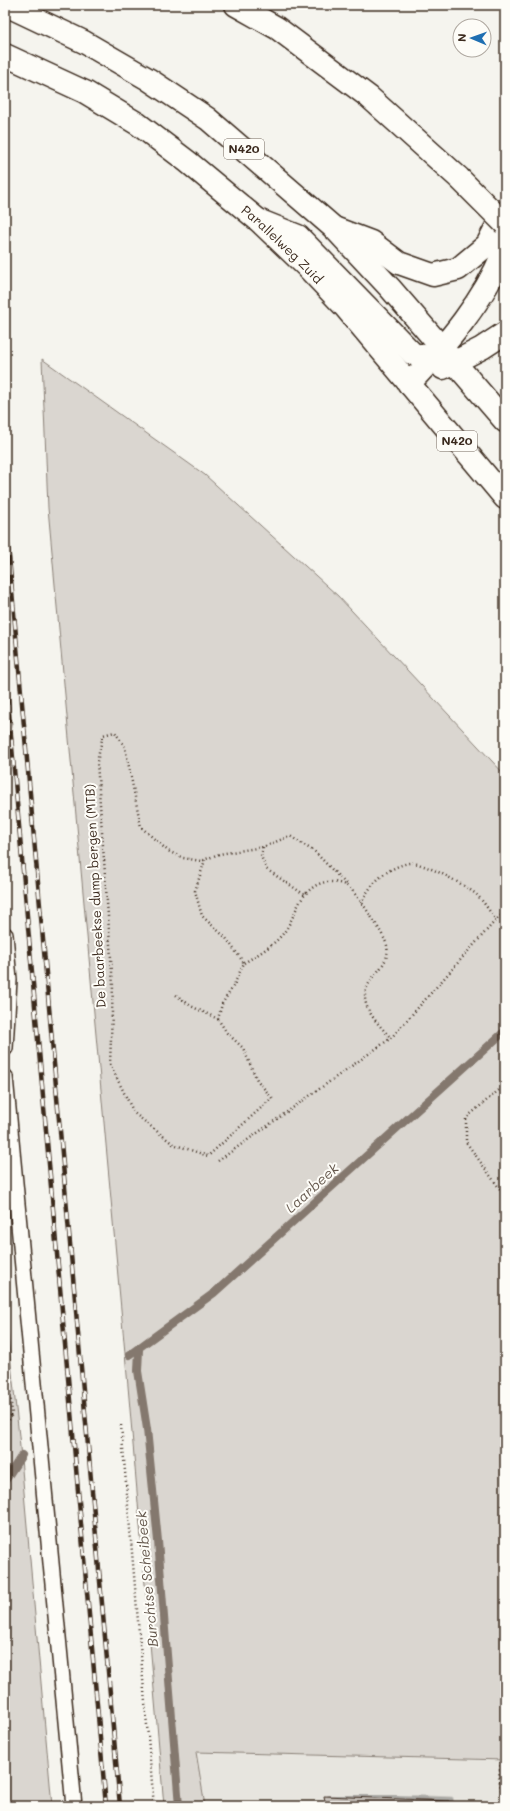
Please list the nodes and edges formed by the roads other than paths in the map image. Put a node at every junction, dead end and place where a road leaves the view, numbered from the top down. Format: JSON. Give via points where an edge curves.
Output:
{"nodes":[{"id":1,"x":6,"y":5,"type":"edge"},
{"id":2,"x":236,"y":5,"type":"edge"},
{"id":3,"x":5,"y":55,"type":"edge"},
{"id":4,"x":505,"y":210,"type":"edge"},
{"id":5,"x":258,"y":220,"type":"junction"},
{"id":6,"x":505,"y":224,"type":"edge"},
{"id":7,"x":334,"y":228,"type":"junction"},
{"id":8,"x":505,"y":248,"type":"edge"},
{"id":9,"x":505,"y":333,"type":"edge"},
{"id":10,"x":444,"y":356,"type":"junction"},
{"id":11,"x":409,"y":384,"type":"junction"},
{"id":12,"x":505,"y":421,"type":"edge"},
{"id":13,"x":505,"y":498,"type":"edge"},
{"id":14,"x":5,"y":935,"type":"edge"},
{"id":15,"x":5,"y":1048,"type":"edge"},
{"id":16,"x":5,"y":1077,"type":"edge"},
{"id":17,"x":74,"y":1806,"type":"edge"}],
"edges":[{"from":1,"to":7,"type":"highway","number":"N420","via":[[84,42],[148,79],[208,119]]},
{"from":2,"to":6,"type":"highway","bridge":true,"via":[[278,28],[369,97],[459,178]]},
{"from":3,"to":5,"type":"highway","name":"Parallelweg Zuid","number":"N420","via":[[86,92],[138,124]]},
{"from":4,"to":7,"type":"highway","via":[[487,245],[458,269],[432,275],[399,263],[371,242]]},
{"from":5,"to":10,"type":"highway","via":[[298,236],[413,354]]},
{"from":5,"to":11,"type":"highway","name":"Parallelweg Zuid","number":"N420","via":[[345,308]]},
{"from":7,"to":10,"type":"highway","number":"N420"},
{"from":8,"to":10,"type":"highway","via":[[477,302]]},
{"from":9,"to":10,"type":"highway","via":[[482,348]]},
{"from":10,"to":11,"type":"highway"},
{"from":10,"to":12,"type":"highway","number":"N420"},
{"from":11,"to":13,"type":"highway","name":"Parallelweg Zuid","number":"N420"},
{"from":14,"to":15,"type":"lane","via":[[9,980]]},
{"from":16,"to":17,"type":"lane"}]}
